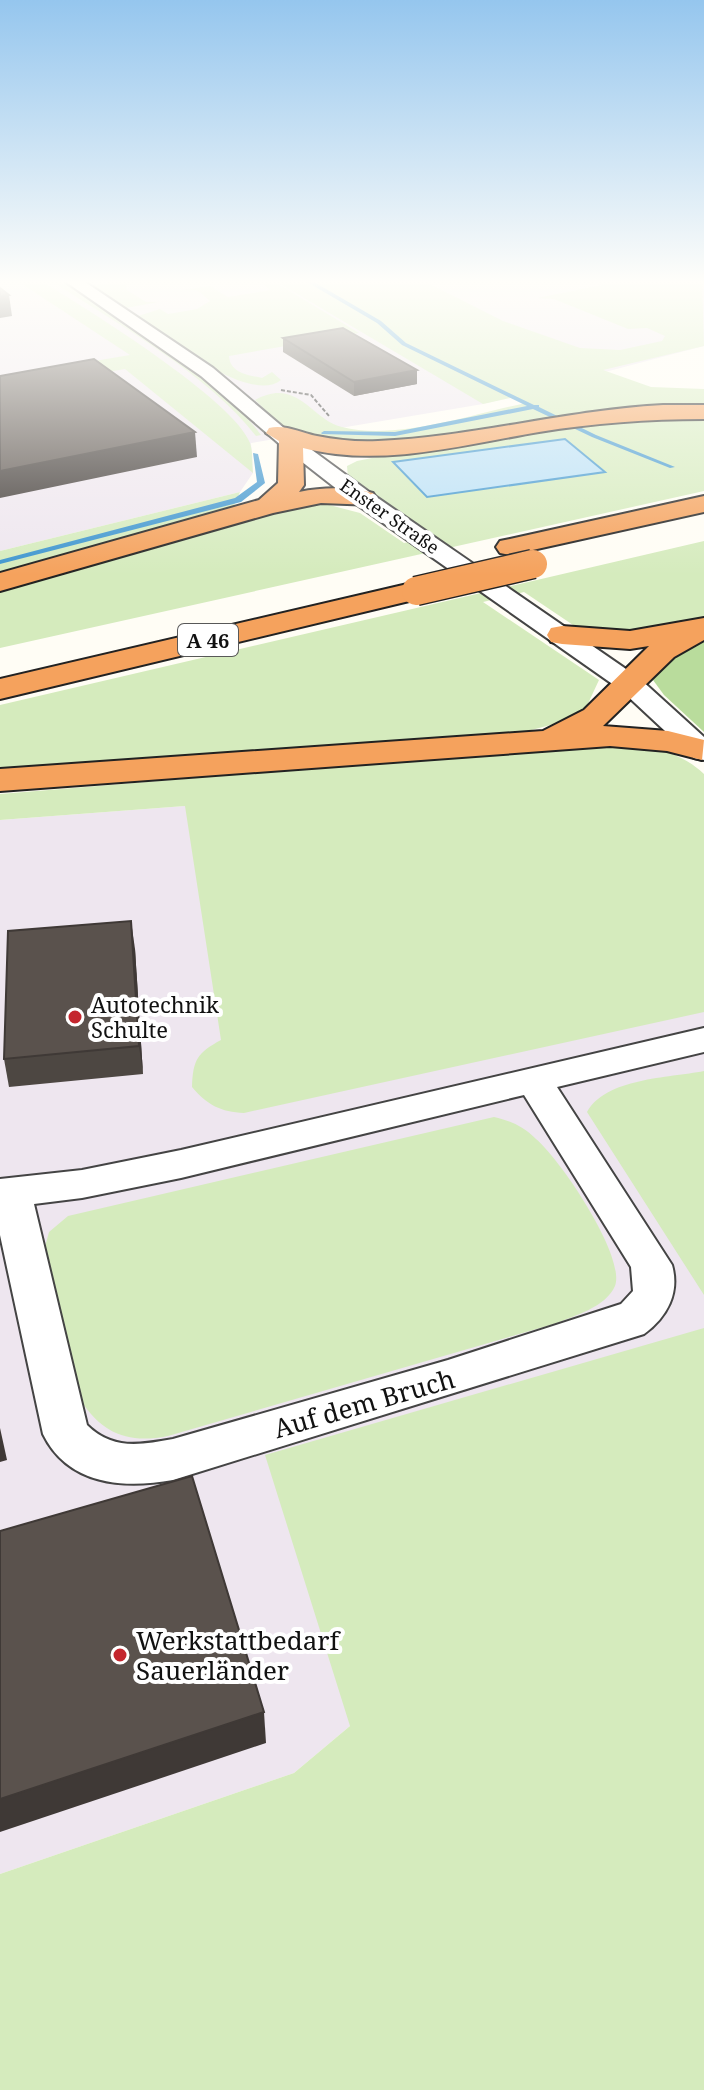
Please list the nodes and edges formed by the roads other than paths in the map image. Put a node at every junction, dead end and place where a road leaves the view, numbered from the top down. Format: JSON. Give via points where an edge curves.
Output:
{"nodes":[{"id":1,"x":216,"y":380,"type":"edge"},
{"id":2,"x":704,"y":412,"type":"edge"},
{"id":3,"x":284,"y":438,"type":"junction"},
{"id":4,"x":389,"y":449,"type":"junction"},
{"id":5,"x":328,"y":473,"type":"junction"},
{"id":6,"x":364,"y":499,"type":"junction"},
{"id":7,"x":704,"y":504,"type":"edge"},
{"id":8,"x":268,"y":506,"type":"junction"},
{"id":9,"x":704,"y":526,"type":"edge"},
{"id":10,"x":522,"y":556,"type":"junction"},
{"id":11,"x":0,"y":582,"type":"edge"},
{"id":12,"x":405,"y":582,"type":"junction"},
{"id":13,"x":704,"y":627,"type":"edge"},
{"id":14,"x":562,"y":635,"type":"junction"},
{"id":15,"x":0,"y":665,"type":"edge"},
{"id":16,"x":630,"y":684,"type":"junction"},
{"id":17,"x":0,"y":689,"type":"edge"},
{"id":18,"x":533,"y":742,"type":"junction"},
{"id":19,"x":703,"y":751,"type":"edge"},
{"id":20,"x":0,"y":780,"type":"edge"},
{"id":21,"x":704,"y":1040,"type":"edge"},
{"id":22,"x":534,"y":1081,"type":"junction"},
{"id":23,"x":6,"y":1193,"type":"edge"}],
"edges":[{"from":1,"to":3,"type":"street","name":"Enster Straße"},
{"from":2,"to":4,"type":"highway","via":[[581,419]]},
{"from":3,"to":4,"type":"highway","via":[[328,447]]},
{"from":3,"to":5,"type":"street","name":"Enster Straße"},
{"from":3,"to":8,"type":"highway","via":[[291,485]]},
{"from":4,"to":5,"type":"highway","via":[[347,459]]},
{"from":5,"to":6,"type":"street","name":"Enster Straße"},
{"from":6,"to":8,"type":"highway","via":[[321,495]]},
{"from":6,"to":14,"type":"street","name":"Enster Straße"},
{"from":7,"to":10,"type":"highway","number":"A 46"},
{"from":8,"to":11,"type":"highway"},
{"from":9,"to":10,"type":"highway","number":"A 46"},
{"from":10,"to":12,"type":"highway","number":"A 46","bridge":true},
{"from":12,"to":15,"type":"highway","number":"A 46"},
{"from":12,"to":17,"type":"highway","number":"A 46"},
{"from":13,"to":14,"type":"highway","via":[[639,639]]},
{"from":13,"to":16,"type":"highway","via":[[663,650]]},
{"from":14,"to":16,"type":"street","name":"Enster Straße"},
{"from":16,"to":18,"type":"highway","via":[[584,724]]},
{"from":16,"to":19,"type":"street","name":"Enster Straße"},
{"from":18,"to":19,"type":"highway","via":[[632,736]]},
{"from":18,"to":20,"type":"highway"},
{"from":21,"to":22,"type":"street","name":"Auf dem Bruch"},
{"from":22,"to":23,"type":"street","name":"Auf dem Bruch","via":[[181,1164]]},
{"from":22,"to":23,"type":"street","name":"Auf dem Bruch","via":[[651,1265],[656,1290],[645,1311],[629,1322],[414,1390],[159,1462],[114,1464],[96,1459],[66,1434]]}]}
